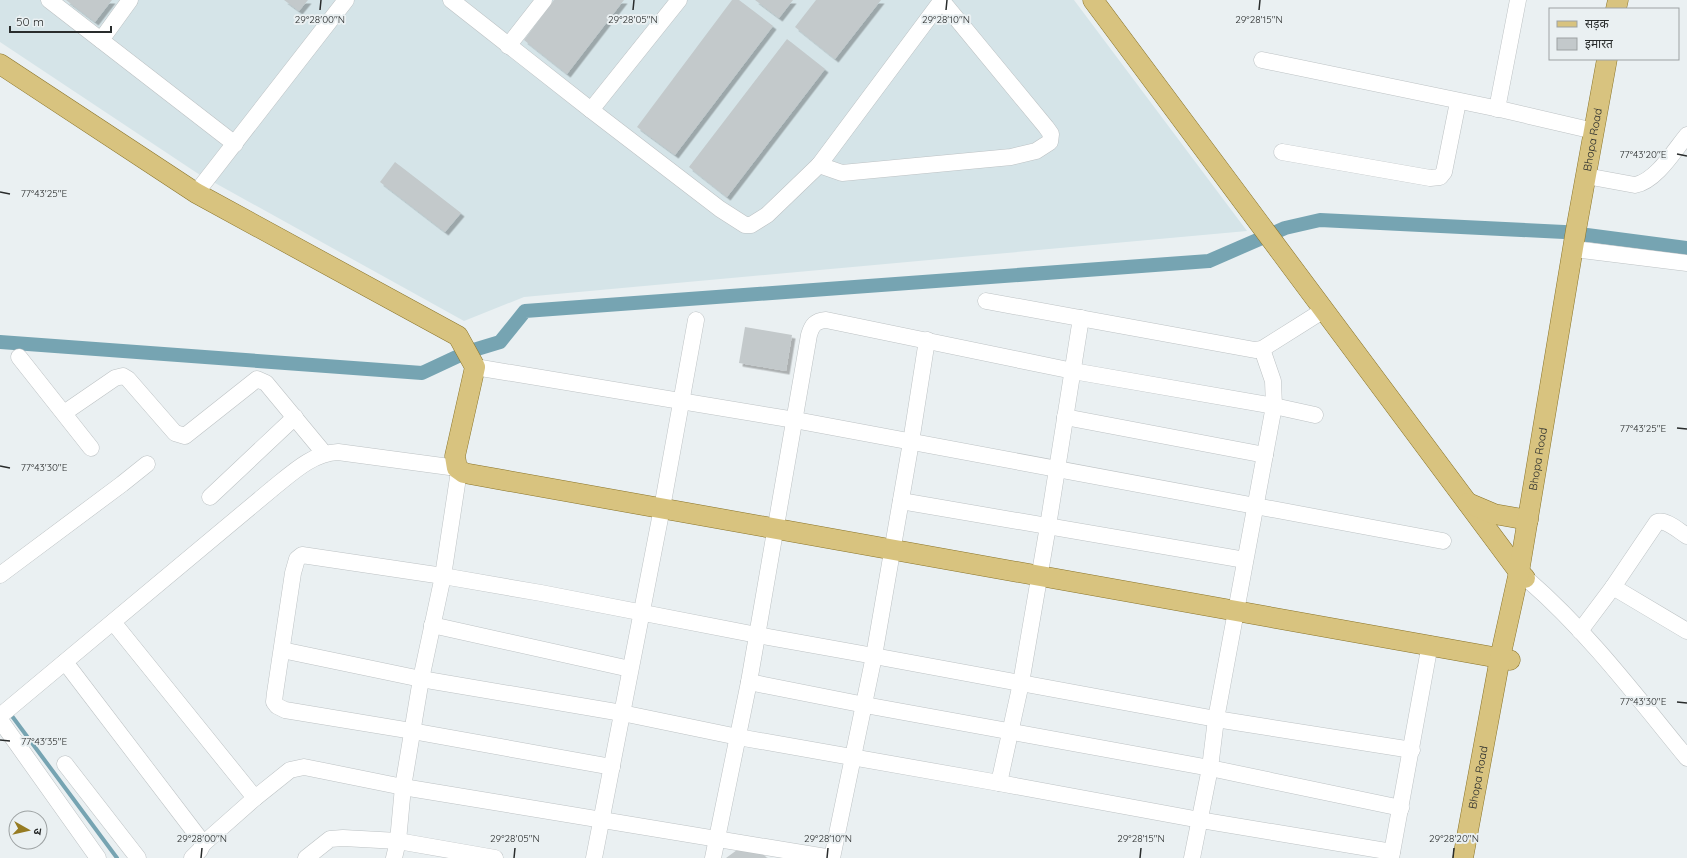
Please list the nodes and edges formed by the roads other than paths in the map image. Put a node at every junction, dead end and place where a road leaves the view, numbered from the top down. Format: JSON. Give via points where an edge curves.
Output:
{"nodes":[{"id":1,"x":49,"y":0,"type":"edge"},
{"id":2,"x":130,"y":0,"type":"edge"},
{"id":3,"x":346,"y":0,"type":"edge"},
{"id":4,"x":451,"y":0,"type":"edge"},
{"id":5,"x":544,"y":0,"type":"edge"},
{"id":6,"x":679,"y":0,"type":"edge"},
{"id":7,"x":942,"y":0,"type":"edge"},
{"id":8,"x":1093,"y":0,"type":"edge"},
{"id":9,"x":1518,"y":0,"type":"edge"},
{"id":10,"x":101,"y":40,"type":"junction"},
{"id":11,"x":508,"y":46,"type":"junction"},
{"id":12,"x":1262,"y":60,"type":"dead end"},
{"id":13,"x":1607,"y":60,"type":"edge"},
{"id":14,"x":1619,"y":60,"type":"edge"},
{"id":15,"x":0,"y":64,"type":"edge"},
{"id":16,"x":1458,"y":102,"type":"junction"},
{"id":17,"x":1497,"y":109,"type":"junction"},
{"id":18,"x":591,"y":110,"type":"junction"},
{"id":19,"x":1594,"y":131,"type":"junction"},
{"id":20,"x":1687,"y":135,"type":"edge"},
{"id":21,"x":235,"y":144,"type":"junction"},
{"id":22,"x":1282,"y":152,"type":"dead end"},
{"id":23,"x":819,"y":165,"type":"junction"},
{"id":24,"x":1592,"y":177,"type":"junction"},
{"id":25,"x":196,"y":193,"type":"junction"},
{"id":26,"x":1579,"y":246,"type":"junction"},
{"id":27,"x":1687,"y":263,"type":"edge"},
{"id":28,"x":986,"y":301,"type":"dead end"},
{"id":29,"x":1324,"y":310,"type":"junction"},
{"id":30,"x":1081,"y":318,"type":"junction"},
{"id":31,"x":696,"y":320,"type":"dead end"},
{"id":32,"x":927,"y":340,"type":"junction"},
{"id":33,"x":1262,"y":349,"type":"junction"},
{"id":34,"x":19,"y":357,"type":"dead end"},
{"id":35,"x":475,"y":367,"type":"junction"},
{"id":36,"x":1073,"y":371,"type":"junction"},
{"id":37,"x":681,"y":401,"type":"junction"},
{"id":38,"x":1274,"y":406,"type":"junction"},
{"id":39,"x":64,"y":413,"type":"junction"},
{"id":40,"x":1315,"y":415,"type":"dead end"},
{"id":41,"x":295,"y":417,"type":"junction"},
{"id":42,"x":1065,"y":417,"type":"junction"},
{"id":43,"x":795,"y":420,"type":"junction"},
{"id":44,"x":911,"y":442,"type":"junction"},
{"id":45,"x":91,"y":448,"type":"dead end"},
{"id":46,"x":324,"y":453,"type":"junction"},
{"id":47,"x":1265,"y":455,"type":"junction"},
{"id":48,"x":147,"y":464,"type":"dead end"},
{"id":49,"x":458,"y":469,"type":"junction"},
{"id":50,"x":1057,"y":469,"type":"junction"},
{"id":51,"x":210,"y":497,"type":"dead end"},
{"id":52,"x":901,"y":500,"type":"junction"},
{"id":53,"x":1468,"y":503,"type":"junction"},
{"id":54,"x":1255,"y":506,"type":"junction"},
{"id":55,"x":662,"y":508,"type":"junction"},
{"id":56,"x":1528,"y":520,"type":"junction"},
{"id":57,"x":1048,"y":526,"type":"junction"},
{"id":58,"x":775,"y":528,"type":"junction"},
{"id":59,"x":1687,"y":536,"type":"edge"},
{"id":60,"x":1443,"y":541,"type":"dead end"},
{"id":61,"x":892,"y":549,"type":"junction"},
{"id":62,"x":1246,"y":560,"type":"junction"},
{"id":63,"x":0,"y":575,"type":"edge"},
{"id":64,"x":1038,"y":575,"type":"junction"},
{"id":65,"x":443,"y":576,"type":"junction"},
{"id":66,"x":1524,"y":576,"type":"junction"},
{"id":67,"x":1613,"y":587,"type":"junction"},
{"id":68,"x":1236,"y":610,"type":"junction"},
{"id":69,"x":641,"y":613,"type":"junction"},
{"id":70,"x":112,"y":622,"type":"junction"},
{"id":71,"x":432,"y":625,"type":"junction"},
{"id":72,"x":1580,"y":631,"type":"junction"},
{"id":73,"x":1687,"y":631,"type":"edge"},
{"id":74,"x":757,"y":635,"type":"junction"},
{"id":75,"x":1430,"y":644,"type":"junction"},
{"id":76,"x":282,"y":650,"type":"junction"},
{"id":77,"x":874,"y":656,"type":"junction"},
{"id":78,"x":1505,"y":659,"type":"junction"},
{"id":79,"x":64,"y":662,"type":"junction"},
{"id":80,"x":630,"y":669,"type":"junction"},
{"id":81,"x":421,"y":679,"type":"junction"},
{"id":82,"x":749,"y":682,"type":"junction"},
{"id":83,"x":1021,"y":683,"type":"junction"},
{"id":84,"x":865,"y":705,"type":"junction"},
{"id":85,"x":622,"y":713,"type":"junction"},
{"id":86,"x":0,"y":716,"type":"edge"},
{"id":87,"x":1216,"y":719,"type":"junction"},
{"id":88,"x":0,"y":720,"type":"edge"},
{"id":89,"x":412,"y":731,"type":"junction"},
{"id":90,"x":1010,"y":732,"type":"junction"},
{"id":91,"x":738,"y":737,"type":"junction"},
{"id":92,"x":1412,"y":750,"type":"junction"},
{"id":93,"x":853,"y":756,"type":"junction"},
{"id":94,"x":1687,"y":758,"type":"edge"},
{"id":95,"x":65,"y":764,"type":"dead end"},
{"id":96,"x":612,"y":767,"type":"junction"},
{"id":97,"x":1210,"y":768,"type":"junction"},
{"id":98,"x":999,"y":782,"type":"junction"},
{"id":99,"x":403,"y":787,"type":"junction"},
{"id":100,"x":255,"y":798,"type":"junction"},
{"id":101,"x":1402,"y":808,"type":"junction"},
{"id":102,"x":602,"y":820,"type":"junction"},
{"id":103,"x":1200,"y":820,"type":"junction"},
{"id":104,"x":717,"y":840,"type":"junction"},
{"id":105,"x":398,"y":841,"type":"junction"},
{"id":106,"x":202,"y":844,"type":"junction"},
{"id":107,"x":1392,"y":855,"type":"edge"},
{"id":108,"x":98,"y":858,"type":"edge"},
{"id":109,"x":138,"y":858,"type":"edge"},
{"id":110,"x":192,"y":858,"type":"edge"},
{"id":111,"x":306,"y":858,"type":"edge"},
{"id":112,"x":394,"y":858,"type":"edge"},
{"id":113,"x":495,"y":858,"type":"edge"},
{"id":114,"x":594,"y":858,"type":"edge"},
{"id":115,"x":713,"y":858,"type":"edge"},
{"id":116,"x":1192,"y":858,"type":"edge"},
{"id":117,"x":1463,"y":858,"type":"edge"},
{"id":118,"x":1476,"y":858,"type":"edge"}],
"edges":[{"from":1,"to":10,"type":"street"},
{"from":2,"to":10,"type":"street"},
{"from":3,"to":21,"type":"street"},
{"from":4,"to":11,"type":"street"},
{"from":5,"to":11,"type":"street"},
{"from":6,"to":18,"type":"street"},
{"from":7,"to":23,"type":"street"},
{"from":7,"to":23,"type":"street","via":[[1046,126],[1051,134],[1050,142],[1036,151],[1011,157],[842,173]]},
{"from":8,"to":29,"type":"main road"},
{"from":9,"to":17,"type":"street"},
{"from":10,"to":21,"type":"street"},
{"from":11,"to":18,"type":"street"},
{"from":12,"to":16,"type":"street"},
{"from":13,"to":19,"type":"main road","name":"Bhopa Road"},
{"from":14,"to":24,"type":"main road","name":"Bhopa Road"},
{"from":15,"to":25,"type":"main road"},
{"from":16,"to":17,"type":"street"},
{"from":16,"to":22,"type":"street","via":[[1444,172],[1440,177],[1430,178]]},
{"from":17,"to":19,"type":"street"},
{"from":18,"to":23,"type":"street","via":[[720,209],[745,225],[756,223],[767,215]]},
{"from":19,"to":24,"type":"main road","name":"Bhopa Road"},
{"from":20,"to":24,"type":"street","via":[[1655,174],[1642,183]]},
{"from":21,"to":25,"type":"street"},
{"from":24,"to":26,"type":"main road","name":"Bhopa Road"},
{"from":25,"to":35,"type":"main road","via":[[458,336]]},
{"from":26,"to":27,"type":"street"},
{"from":26,"to":56,"type":"main road","name":"Bhopa Road"},
{"from":26,"to":66,"type":"main road","name":"Bhopa Road"},
{"from":28,"to":30,"type":"street"},
{"from":29,"to":33,"type":"street"},
{"from":29,"to":53,"type":"main road"},
{"from":30,"to":33,"type":"street","via":[[1247,349]]},
{"from":30,"to":36,"type":"street"},
{"from":31,"to":37,"type":"street"},
{"from":32,"to":36,"type":"street"},
{"from":32,"to":43,"type":"street","via":[[826,320],[816,322],[812,325],[809,335]]},
{"from":32,"to":44,"type":"street"},
{"from":33,"to":38,"type":"street","via":[[1273,381]]},
{"from":34,"to":39,"type":"street"},
{"from":35,"to":37,"type":"street"},
{"from":35,"to":49,"type":"main road","via":[[455,456]]},
{"from":36,"to":38,"type":"street"},
{"from":36,"to":42,"type":"street"},
{"from":37,"to":43,"type":"street"},
{"from":37,"to":55,"type":"street"},
{"from":38,"to":40,"type":"street"},
{"from":38,"to":47,"type":"street"},
{"from":39,"to":41,"type":"street","via":[[115,378],[123,376],[128,378],[175,433],[182,436],[188,434],[257,379],[266,382]]},
{"from":39,"to":45,"type":"street"},
{"from":41,"to":46,"type":"street"},
{"from":41,"to":51,"type":"street"},
{"from":42,"to":47,"type":"street"},
{"from":42,"to":50,"type":"street"},
{"from":43,"to":44,"type":"street"},
{"from":43,"to":58,"type":"street"},
{"from":44,"to":50,"type":"street"},
{"from":44,"to":52,"type":"street"},
{"from":46,"to":49,"type":"street","via":[[338,452]]},
{"from":46,"to":70,"type":"street","via":[[278,484]]},
{"from":47,"to":54,"type":"street"},
{"from":48,"to":63,"type":"street"},
{"from":49,"to":55,"type":"main road","via":[[464,473]]},
{"from":49,"to":65,"type":"street"},
{"from":50,"to":54,"type":"street"},
{"from":50,"to":57,"type":"street"},
{"from":52,"to":57,"type":"street"},
{"from":52,"to":61,"type":"street"},
{"from":53,"to":56,"type":"main road","via":[[1494,514]]},
{"from":53,"to":66,"type":"main road"},
{"from":54,"to":60,"type":"street"},
{"from":54,"to":62,"type":"street"},
{"from":55,"to":58,"type":"main road"},
{"from":55,"to":69,"type":"street"},
{"from":56,"to":66,"type":"main road","name":"Bhopa Road"},
{"from":57,"to":62,"type":"street"},
{"from":57,"to":64,"type":"street"},
{"from":58,"to":61,"type":"main road"},
{"from":58,"to":74,"type":"street"},
{"from":59,"to":67,"type":"street","via":[[1665,522],[1657,522]]},
{"from":61,"to":64,"type":"main road"},
{"from":61,"to":77,"type":"street"},
{"from":62,"to":68,"type":"street"},
{"from":64,"to":68,"type":"main road"},
{"from":64,"to":83,"type":"street"},
{"from":65,"to":69,"type":"street"},
{"from":65,"to":71,"type":"street"},
{"from":65,"to":76,"type":"street","via":[[299,556],[292,572]]},
{"from":66,"to":72,"type":"street"},
{"from":66,"to":78,"type":"main road","name":"Bhopa Road"},
{"from":67,"to":72,"type":"street"},
{"from":67,"to":73,"type":"street"},
{"from":68,"to":75,"type":"main road"},
{"from":68,"to":87,"type":"street"},
{"from":69,"to":74,"type":"street"},
{"from":69,"to":80,"type":"street"},
{"from":70,"to":79,"type":"street"},
{"from":70,"to":100,"type":"street"},
{"from":71,"to":80,"type":"street"},
{"from":71,"to":81,"type":"street"},
{"from":72,"to":94,"type":"street"},
{"from":74,"to":77,"type":"street"},
{"from":74,"to":82,"type":"street"},
{"from":75,"to":78,"type":"main road"},
{"from":75,"to":92,"type":"street"},
{"from":76,"to":81,"type":"street"},
{"from":76,"to":89,"type":"street","via":[[274,702],[277,706],[285,710]]},
{"from":77,"to":83,"type":"street"},
{"from":77,"to":84,"type":"street"},
{"from":78,"to":117,"type":"main road","name":"Bhopa Road"},
{"from":78,"to":118,"type":"main road","name":"Bhopa Road"},
{"from":79,"to":86,"type":"street"},
{"from":79,"to":106,"type":"street"},
{"from":80,"to":85,"type":"street"},
{"from":81,"to":85,"type":"street"},
{"from":81,"to":89,"type":"street"},
{"from":82,"to":84,"type":"street"},
{"from":82,"to":91,"type":"street"},
{"from":83,"to":87,"type":"street"},
{"from":83,"to":90,"type":"street"},
{"from":84,"to":90,"type":"street"},
{"from":84,"to":93,"type":"street"},
{"from":85,"to":91,"type":"street"},
{"from":85,"to":96,"type":"street"},
{"from":87,"to":92,"type":"street"},
{"from":87,"to":97,"type":"street"},
{"from":88,"to":108,"type":"street"},
{"from":89,"to":96,"type":"street"},
{"from":89,"to":99,"type":"street"},
{"from":90,"to":97,"type":"street"},
{"from":90,"to":98,"type":"street"},
{"from":91,"to":93,"type":"street"},
{"from":91,"to":104,"type":"street"},
{"from":92,"to":101,"type":"street"},
{"from":93,"to":98,"type":"street"},
{"from":93,"to":104,"type":"street","via":[[832,858]]},
{"from":95,"to":109,"type":"street"},
{"from":96,"to":102,"type":"street"},
{"from":97,"to":101,"type":"street"},
{"from":97,"to":103,"type":"street"},
{"from":98,"to":103,"type":"street"},
{"from":99,"to":100,"type":"street","via":[[304,767],[290,770]]},
{"from":99,"to":102,"type":"street"},
{"from":99,"to":105,"type":"street"},
{"from":100,"to":106,"type":"street"},
{"from":101,"to":107,"type":"street"},
{"from":102,"to":104,"type":"street"},
{"from":102,"to":114,"type":"street"},
{"from":103,"to":107,"type":"street"},
{"from":103,"to":116,"type":"street"},
{"from":104,"to":115,"type":"street"},
{"from":105,"to":111,"type":"street","via":[[330,839]]},
{"from":105,"to":112,"type":"street"},
{"from":105,"to":113,"type":"street"},
{"from":106,"to":110,"type":"street"}]}
